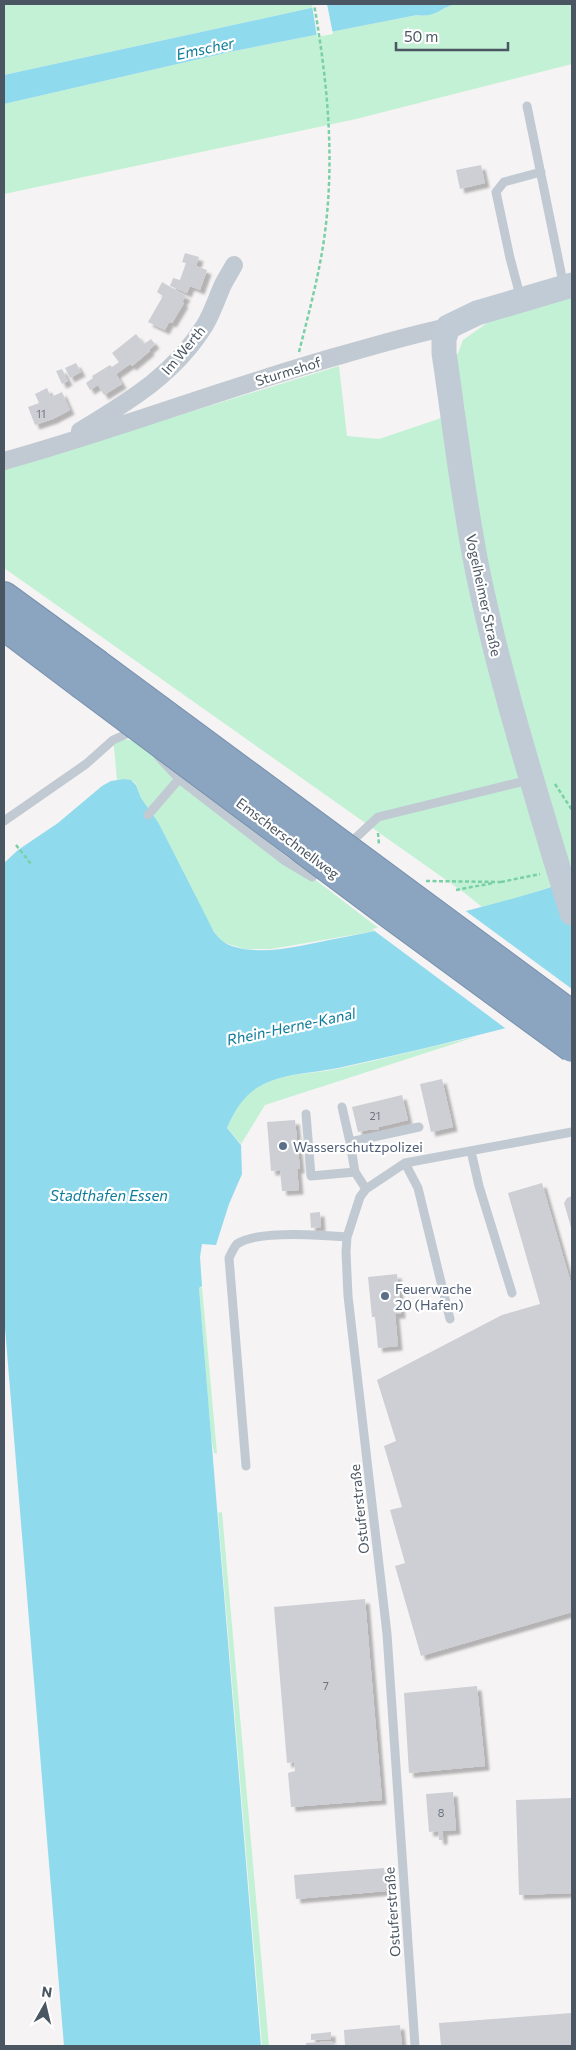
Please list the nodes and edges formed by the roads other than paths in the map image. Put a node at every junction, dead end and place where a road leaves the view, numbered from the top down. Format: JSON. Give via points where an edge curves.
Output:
{"nodes":[{"id":1,"x":527,"y":106,"type":"dead end"},
{"id":2,"x":541,"y":172,"type":"junction"},
{"id":3,"x":234,"y":265,"type":"dead end"},
{"id":4,"x":568,"y":286,"type":"edge"},
{"id":5,"x":522,"y":300,"type":"junction"},
{"id":6,"x":448,"y":327,"type":"junction"},
{"id":7,"x":57,"y":446,"type":"junction"},
{"id":8,"x":4,"y":461,"type":"edge"},
{"id":9,"x":4,"y":596,"type":"edge"},
{"id":10,"x":4,"y":626,"type":"edge"},
{"id":11,"x":89,"y":674,"type":"junction"},
{"id":12,"x":179,"y":780,"type":"junction"},
{"id":13,"x":542,"y":780,"type":"junction"},
{"id":14,"x":148,"y":815,"type":"dead end"},
{"id":15,"x":4,"y":821,"type":"edge"},
{"id":16,"x":572,"y":913,"type":"edge"},
{"id":17,"x":572,"y":1015,"type":"edge"},
{"id":18,"x":572,"y":1048,"type":"edge"},
{"id":19,"x":342,"y":1106,"type":"dead end"},
{"id":20,"x":306,"y":1114,"type":"dead end"},
{"id":21,"x":419,"y":1127,"type":"dead end"},
{"id":22,"x":572,"y":1132,"type":"edge"},
{"id":23,"x":350,"y":1142,"type":"junction"},
{"id":24,"x":471,"y":1151,"type":"junction"},
{"id":25,"x":405,"y":1163,"type":"junction"},
{"id":26,"x":355,"y":1172,"type":"junction"},
{"id":27,"x":366,"y":1189,"type":"junction"},
{"id":28,"x":347,"y":1237,"type":"junction"},
{"id":29,"x":512,"y":1293,"type":"dead end"},
{"id":30,"x":450,"y":1320,"type":"dead end"},
{"id":31,"x":246,"y":1466,"type":"dead end"},
{"id":32,"x":415,"y":2046,"type":"edge"}],
"edges":[{"from":1,"to":2,"type":"lane"},
{"from":2,"to":4,"type":"lane"},
{"from":2,"to":5,"type":"lane","via":[[504,182],[496,192]]},
{"from":3,"to":7,"type":"street","name":"Im Werth","via":[[206,324],[166,373],[144,391]]},
{"from":4,"to":5,"type":"street","name":"Sturmshof"},
{"from":5,"to":6,"type":"street","name":"Sturmshof","via":[[478,313]]},
{"from":6,"to":7,"type":"street","name":"Sturmshof","via":[[295,368]]},
{"from":6,"to":13,"type":"street","name":"Vogelheimer Straße","via":[[444,353],[468,522],[480,581],[506,692]]},
{"from":7,"to":8,"type":"street","name":"Sturmshof"},
{"from":9,"to":11,"type":"highway","name":"Emscherschnellweg"},
{"from":10,"to":11,"type":"highway","name":"Emscherschnellweg"},
{"from":11,"to":17,"type":"highway","name":"Emscherschnellweg","bridge":true},
{"from":11,"to":18,"type":"highway","name":"Emscherschnellweg","bridge":true,"via":[[400,922]]},
{"from":12,"to":13,"type":"lane","via":[[285,861],[312,877],[378,817]]},
{"from":12,"to":14,"type":"lane"},
{"from":12,"to":15,"type":"lane","via":[[149,746],[131,732],[113,740],[86,764]]},
{"from":13,"to":16,"type":"street","name":"Vogelheimer Straße","bridge":true,"via":[[551,865]]},
{"from":19,"to":23,"type":"lane"},
{"from":20,"to":26,"type":"lane","via":[[311,1176]]},
{"from":21,"to":23,"type":"lane"},
{"from":22,"to":24,"type":"lane"},
{"from":23,"to":26,"type":"lane"},
{"from":24,"to":25,"type":"lane"},
{"from":24,"to":29,"type":"lane"},
{"from":25,"to":27,"type":"lane"},
{"from":25,"to":30,"type":"lane","via":[[418,1188]]},
{"from":26,"to":27,"type":"lane"},
{"from":27,"to":28,"type":"lane","name":"Ostuferstraße","via":[[360,1197]]},
{"from":28,"to":31,"type":"lane","via":[[286,1234],[251,1238],[237,1245],[229,1258]]},
{"from":28,"to":32,"type":"lane","name":"Ostuferstraße","via":[[348,1296],[387,1634]]}]}
